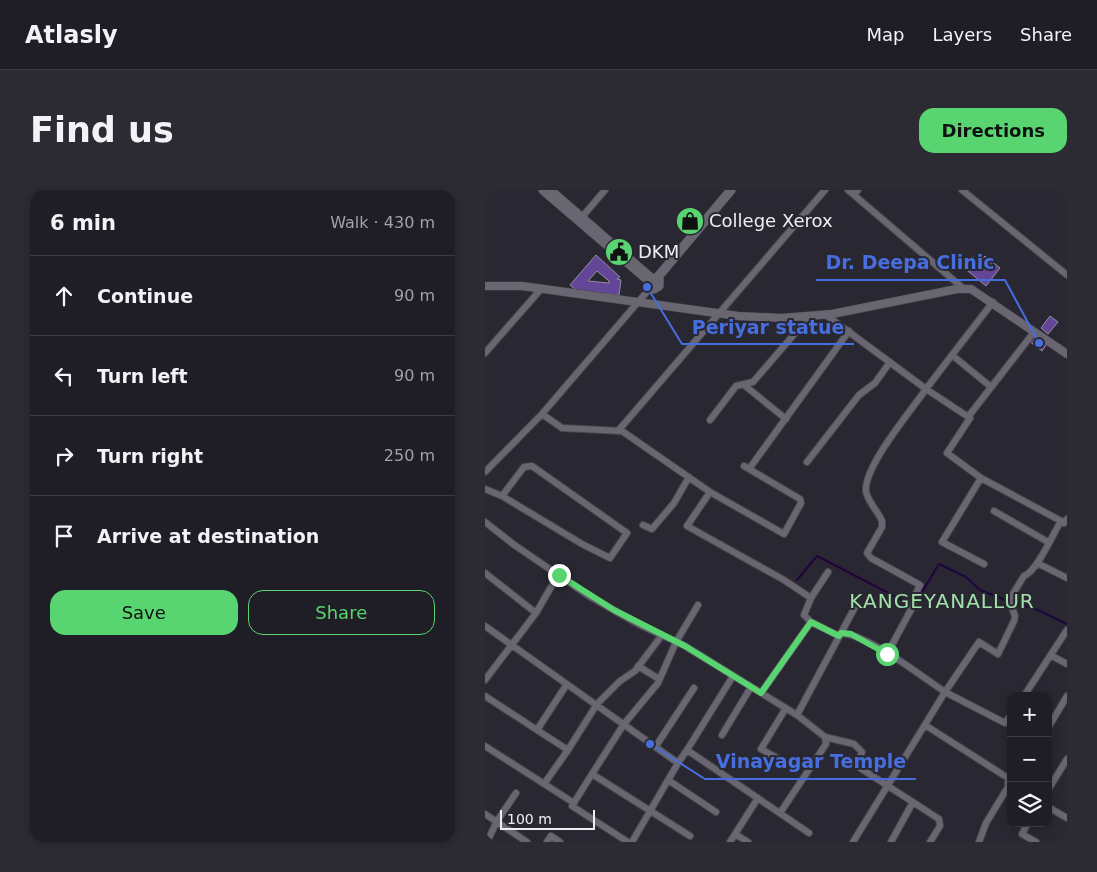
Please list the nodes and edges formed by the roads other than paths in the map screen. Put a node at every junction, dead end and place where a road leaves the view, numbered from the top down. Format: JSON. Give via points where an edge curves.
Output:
{"nodes":[{"id":1,"x":543,"y":190,"type":"edge"},
{"id":2,"x":550,"y":190,"type":"edge"},
{"id":3,"x":605,"y":190,"type":"edge"},
{"id":4,"x":731,"y":190,"type":"edge"},
{"id":5,"x":825,"y":190,"type":"edge"},
{"id":6,"x":848,"y":190,"type":"edge"},
{"id":7,"x":962,"y":190,"type":"edge"},
{"id":8,"x":856,"y":193,"type":"edge"},
{"id":9,"x":582,"y":217,"type":"junction"},
{"id":10,"x":1067,"y":275,"type":"edge"},
{"id":11,"x":652,"y":281,"type":"junction"},
{"id":12,"x":485,"y":286,"type":"edge"},
{"id":13,"x":964,"y":288,"type":"junction"},
{"id":14,"x":541,"y":289,"type":"junction"},
{"id":15,"x":993,"y":302,"type":"junction"},
{"id":16,"x":636,"y":303,"type":"junction"},
{"id":17,"x":717,"y":313,"type":"junction"},
{"id":18,"x":826,"y":315,"type":"junction"},
{"id":19,"x":809,"y":318,"type":"junction"},
{"id":20,"x":849,"y":332,"type":"junction"},
{"id":21,"x":1034,"y":332,"type":"junction"},
{"id":22,"x":485,"y":353,"type":"edge"},
{"id":23,"x":1067,"y":354,"type":"edge"},
{"id":24,"x":952,"y":355,"type":"junction"},
{"id":25,"x":890,"y":362,"type":"junction"},
{"id":26,"x":744,"y":384,"type":"junction"},
{"id":27,"x":991,"y":387,"type":"junction"},
{"id":28,"x":926,"y":388,"type":"junction"},
{"id":29,"x":541,"y":414,"type":"junction"},
{"id":30,"x":968,"y":417,"type":"junction"},
{"id":31,"x":786,"y":419,"type":"junction"},
{"id":32,"x":710,"y":420,"type":"dead end"},
{"id":33,"x":618,"y":431,"type":"junction"},
{"id":34,"x":807,"y":462,"type":"dead end"},
{"id":35,"x":485,"y":472,"type":"edge"},
{"id":36,"x":689,"y":477,"type":"junction"},
{"id":37,"x":981,"y":478,"type":"junction"},
{"id":38,"x":485,"y":489,"type":"edge"},
{"id":39,"x":710,"y":492,"type":"junction"},
{"id":40,"x":502,"y":496,"type":"junction"},
{"id":41,"x":994,"y":511,"type":"dead end"},
{"id":42,"x":485,"y":522,"type":"edge"},
{"id":43,"x":1065,"y":522,"type":"edge"},
{"id":44,"x":643,"y":524,"type":"dead end"},
{"id":45,"x":1049,"y":542,"type":"junction"},
{"id":46,"x":1037,"y":562,"type":"junction"},
{"id":47,"x":984,"y":564,"type":"dead end"},
{"id":48,"x":828,"y":572,"type":"dead end"},
{"id":49,"x":559,"y":575,"type":"junction"},
{"id":50,"x":486,"y":576,"type":"edge"},
{"id":51,"x":1067,"y":578,"type":"edge"},
{"id":52,"x":811,"y":598,"type":"junction"},
{"id":53,"x":698,"y":605,"type":"dead end"},
{"id":54,"x":855,"y":607,"type":"dead end"},
{"id":55,"x":536,"y":613,"type":"junction"},
{"id":56,"x":811,"y":622,"type":"junction"},
{"id":57,"x":485,"y":626,"type":"edge"},
{"id":58,"x":1067,"y":630,"type":"edge"},
{"id":59,"x":840,"y":634,"type":"junction"},
{"id":60,"x":662,"y":635,"type":"junction"},
{"id":61,"x":676,"y":642,"type":"junction"},
{"id":62,"x":512,"y":644,"type":"junction"},
{"id":63,"x":887,"y":654,"type":"junction"},
{"id":64,"x":1052,"y":656,"type":"junction"},
{"id":65,"x":1067,"y":664,"type":"edge"},
{"id":66,"x":639,"y":666,"type":"junction"},
{"id":67,"x":733,"y":676,"type":"junction"},
{"id":68,"x":486,"y":677,"type":"edge"},
{"id":69,"x":659,"y":679,"type":"junction"},
{"id":70,"x":567,"y":684,"type":"junction"},
{"id":71,"x":751,"y":687,"type":"junction"},
{"id":72,"x":694,"y":688,"type":"dead end"},
{"id":73,"x":945,"y":692,"type":"junction"},
{"id":74,"x":1027,"y":692,"type":"edge"},
{"id":75,"x":761,"y":693,"type":"junction"},
{"id":76,"x":485,"y":696,"type":"edge"},
{"id":77,"x":1067,"y":696,"type":"edge"},
{"id":78,"x":597,"y":704,"type":"junction"},
{"id":79,"x":786,"y":708,"type":"junction"},
{"id":80,"x":797,"y":716,"type":"junction"},
{"id":81,"x":1007,"y":721,"type":"edge"},
{"id":82,"x":1052,"y":721,"type":"edge"},
{"id":83,"x":624,"y":724,"type":"junction"},
{"id":84,"x":925,"y":725,"type":"junction"},
{"id":85,"x":537,"y":730,"type":"junction"},
{"id":86,"x":722,"y":735,"type":"dead end"},
{"id":87,"x":825,"y":737,"type":"junction"},
{"id":88,"x":485,"y":746,"type":"edge"},
{"id":89,"x":656,"y":746,"type":"junction"},
{"id":90,"x":568,"y":750,"type":"junction"},
{"id":91,"x":687,"y":750,"type":"junction"},
{"id":92,"x":1067,"y":759,"type":"edge"},
{"id":93,"x":678,"y":763,"type":"junction"},
{"id":94,"x":788,"y":764,"type":"dead end"},
{"id":95,"x":1065,"y":768,"type":"edge"},
{"id":96,"x":592,"y":774,"type":"junction"},
{"id":97,"x":668,"y":780,"type":"junction"},
{"id":98,"x":544,"y":784,"type":"junction"},
{"id":99,"x":1052,"y":785,"type":"edge"},
{"id":100,"x":887,"y":786,"type":"junction"},
{"id":101,"x":516,"y":793,"type":"dead end"},
{"id":102,"x":758,"y":798,"type":"junction"},
{"id":103,"x":913,"y":802,"type":"junction"},
{"id":104,"x":574,"y":803,"type":"junction"},
{"id":105,"x":1052,"y":809,"type":"edge"},
{"id":106,"x":649,"y":812,"type":"junction"},
{"id":107,"x":716,"y":812,"type":"dead end"},
{"id":108,"x":780,"y":813,"type":"junction"},
{"id":109,"x":485,"y":814,"type":"edge"},
{"id":110,"x":1067,"y":818,"type":"edge"},
{"id":111,"x":497,"y":821,"type":"junction"},
{"id":112,"x":1026,"y":827,"type":"edge"},
{"id":113,"x":809,"y":833,"type":"dead end"},
{"id":114,"x":735,"y":834,"type":"junction"},
{"id":115,"x":690,"y":836,"type":"dead end"},
{"id":116,"x":487,"y":842,"type":"edge"},
{"id":117,"x":526,"y":842,"type":"edge"},
{"id":118,"x":547,"y":842,"type":"edge"},
{"id":119,"x":560,"y":842,"type":"edge"},
{"id":120,"x":630,"y":842,"type":"edge"},
{"id":121,"x":730,"y":842,"type":"edge"},
{"id":122,"x":748,"y":842,"type":"edge"},
{"id":123,"x":853,"y":842,"type":"edge"},
{"id":124,"x":891,"y":842,"type":"edge"},
{"id":125,"x":930,"y":842,"type":"edge"},
{"id":126,"x":979,"y":842,"type":"edge"},
{"id":127,"x":1036,"y":842,"type":"edge"}],
"edges":[{"from":1,"to":11,"type":"main road"},
{"from":2,"to":9,"type":"main road"},
{"from":3,"to":9,"type":"street"},
{"from":4,"to":11,"type":"main road"},
{"from":5,"to":17,"type":"street"},
{"from":6,"to":8,"type":"street"},
{"from":7,"to":10,"type":"street"},
{"from":8,"to":13,"type":"street"},
{"from":9,"to":11,"type":"main road"},
{"from":11,"to":16,"type":"street"},
{"from":12,"to":14,"type":"street"},
{"from":13,"to":15,"type":"street","via":[[976,291]]},
{"from":13,"to":18,"type":"street"},
{"from":14,"to":16,"type":"street"},
{"from":14,"to":22,"type":"street"},
{"from":15,"to":21,"type":"street"},
{"from":15,"to":24,"type":"street"},
{"from":16,"to":17,"type":"street"},
{"from":16,"to":29,"type":"street"},
{"from":17,"to":19,"type":"street"},
{"from":17,"to":33,"type":"street"},
{"from":18,"to":19,"type":"street"},
{"from":18,"to":20,"type":"street"},
{"from":19,"to":26,"type":"street","via":[[753,382]]},
{"from":20,"to":25,"type":"street"},
{"from":20,"to":31,"type":"street"},
{"from":21,"to":23,"type":"street"},
{"from":21,"to":27,"type":"street"},
{"from":24,"to":27,"type":"street"},
{"from":24,"to":28,"type":"street"},
{"from":25,"to":28,"type":"street"},
{"from":25,"to":34,"type":"street","via":[[875,383],[859,395]]},
{"from":26,"to":31,"type":"street"},
{"from":26,"to":32,"type":"street","via":[[736,386]]},
{"from":27,"to":30,"type":"street"},
{"from":28,"to":30,"type":"street"},
{"from":28,"to":63,"type":"street","via":[[872,465],[866,483],[866,492],[882,521],[867,553],[920,585],[913,597],[913,606]]},
{"from":29,"to":33,"type":"street","via":[[562,428]]},
{"from":29,"to":35,"type":"street"},
{"from":30,"to":37,"type":"street","via":[[947,453]]},
{"from":31,"to":39,"type":"street","via":[[747,468],[800,499],[801,503],[784,534]]},
{"from":33,"to":36,"type":"street"},
{"from":36,"to":39,"type":"street"},
{"from":36,"to":44,"type":"street","via":[[661,520],[652,529]]},
{"from":37,"to":43,"type":"street"},
{"from":37,"to":47,"type":"street","via":[[942,542]]},
{"from":38,"to":40,"type":"street"},
{"from":39,"to":52,"type":"street","via":[[687,526]]},
{"from":40,"to":40,"type":"street","via":[[610,558],[627,533],[532,466],[524,467]]},
{"from":41,"to":45,"type":"street"},
{"from":42,"to":49,"type":"street"},
{"from":43,"to":45,"type":"street"},
{"from":45,"to":46,"type":"street"},
{"from":46,"to":51,"type":"street"},
{"from":46,"to":73,"type":"street","via":[[1024,576],[1009,603],[1014,621],[998,654],[979,642]]},
{"from":48,"to":52,"type":"street"},
{"from":49,"to":55,"type":"street"},
{"from":49,"to":60,"type":"street","via":[[606,606]]},
{"from":50,"to":55,"type":"street"},
{"from":52,"to":56,"type":"street","via":[[804,615]]},
{"from":53,"to":61,"type":"street"},
{"from":54,"to":59,"type":"street"},
{"from":55,"to":62,"type":"street"},
{"from":56,"to":59,"type":"street"},
{"from":56,"to":75,"type":"street"},
{"from":57,"to":62,"type":"street"},
{"from":58,"to":64,"type":"street"},
{"from":59,"to":63,"type":"street","via":[[851,634]]},
{"from":59,"to":80,"type":"street"},
{"from":60,"to":61,"type":"street"},
{"from":60,"to":66,"type":"street"},
{"from":61,"to":67,"type":"street"},
{"from":61,"to":69,"type":"street"},
{"from":62,"to":68,"type":"street"},
{"from":62,"to":70,"type":"street"},
{"from":63,"to":73,"type":"street"},
{"from":64,"to":65,"type":"street"},
{"from":64,"to":74,"type":"street"},
{"from":66,"to":69,"type":"street"},
{"from":66,"to":78,"type":"street"},
{"from":67,"to":71,"type":"street"},
{"from":67,"to":91,"type":"street"},
{"from":69,"to":83,"type":"street"},
{"from":70,"to":78,"type":"street"},
{"from":70,"to":85,"type":"street"},
{"from":71,"to":75,"type":"street"},
{"from":71,"to":86,"type":"street"},
{"from":72,"to":89,"type":"street"},
{"from":73,"to":81,"type":"street","via":[[1005,723]]},
{"from":73,"to":84,"type":"street"},
{"from":75,"to":79,"type":"street"},
{"from":76,"to":85,"type":"street"},
{"from":77,"to":82,"type":"street"},
{"from":78,"to":83,"type":"street"},
{"from":78,"to":90,"type":"street"},
{"from":79,"to":80,"type":"street"},
{"from":79,"to":94,"type":"street","via":[[761,749]]},
{"from":80,"to":87,"type":"street"},
{"from":83,"to":89,"type":"street"},
{"from":83,"to":96,"type":"street"},
{"from":84,"to":100,"type":"street"},
{"from":84,"to":126,"type":"street","via":[[1008,778],[1008,787],[986,823]]},
{"from":85,"to":90,"type":"street"},
{"from":87,"to":100,"type":"street","via":[[853,744],[862,752],[857,766]]},
{"from":87,"to":108,"type":"street","via":[[826,744]]},
{"from":88,"to":98,"type":"street"},
{"from":89,"to":93,"type":"street"},
{"from":90,"to":98,"type":"street"},
{"from":91,"to":93,"type":"street"},
{"from":91,"to":102,"type":"street"},
{"from":92,"to":95,"type":"street"},
{"from":93,"to":97,"type":"street"},
{"from":95,"to":99,"type":"street"},
{"from":96,"to":104,"type":"street"},
{"from":96,"to":106,"type":"street"},
{"from":97,"to":106,"type":"street"},
{"from":97,"to":107,"type":"street"},
{"from":98,"to":104,"type":"street"},
{"from":100,"to":103,"type":"street"},
{"from":100,"to":123,"type":"street"},
{"from":101,"to":111,"type":"street"},
{"from":102,"to":108,"type":"street"},
{"from":102,"to":114,"type":"street"},
{"from":103,"to":124,"type":"street"},
{"from":103,"to":125,"type":"street","via":[[939,819],[940,826]]},
{"from":104,"to":120,"type":"street","via":[[572,806]]},
{"from":105,"to":110,"type":"street"},
{"from":106,"to":115,"type":"street"},
{"from":106,"to":120,"type":"street"},
{"from":108,"to":113,"type":"street"},
{"from":109,"to":111,"type":"street"},
{"from":111,"to":116,"type":"street"},
{"from":111,"to":117,"type":"street"},
{"from":112,"to":127,"type":"street","via":[[1022,834]]},
{"from":114,"to":121,"type":"street"},
{"from":114,"to":122,"type":"street"},
{"from":118,"to":119,"type":"street","via":[[551,836]]}]}
